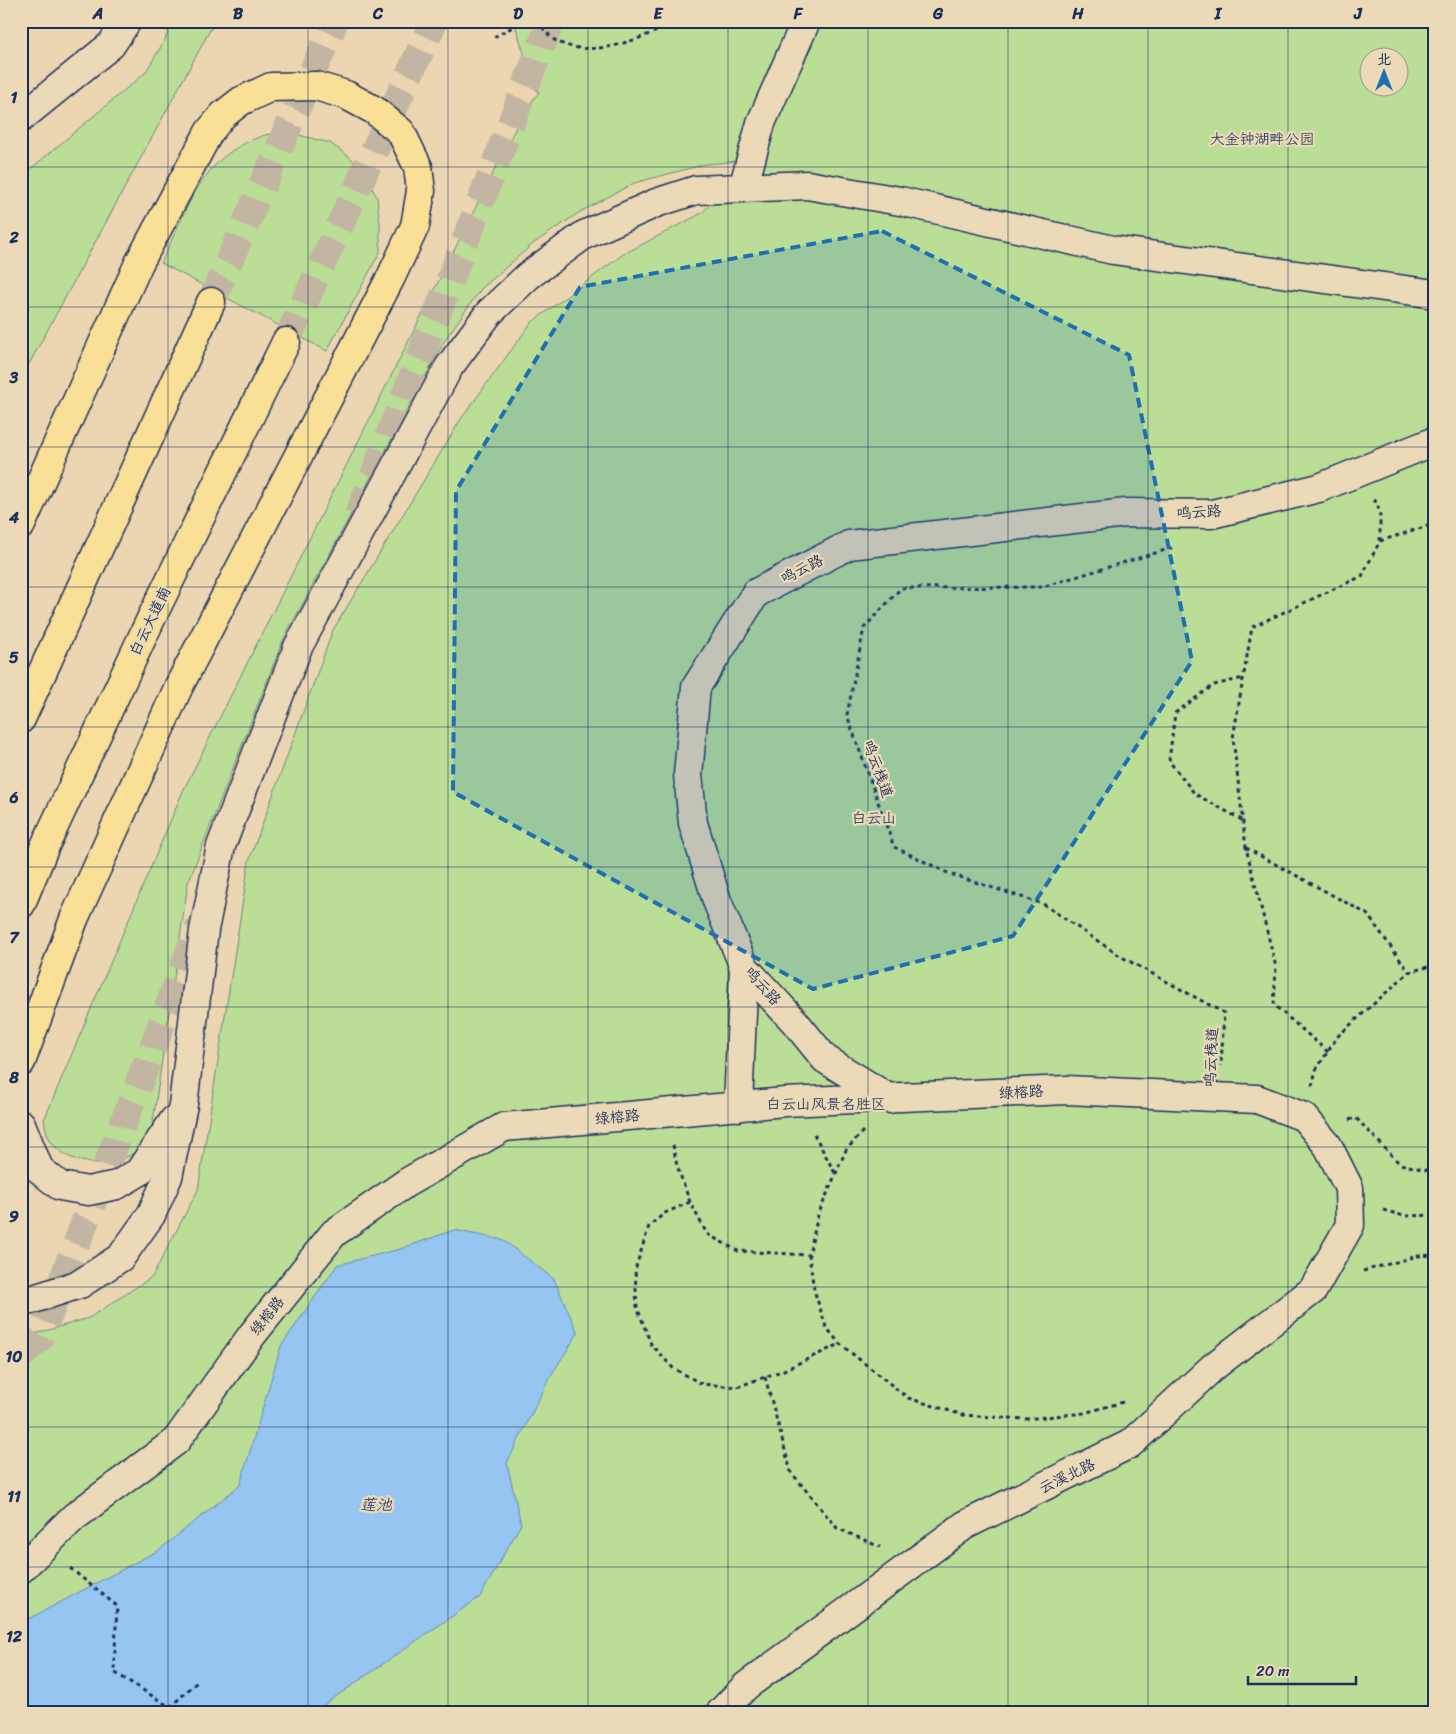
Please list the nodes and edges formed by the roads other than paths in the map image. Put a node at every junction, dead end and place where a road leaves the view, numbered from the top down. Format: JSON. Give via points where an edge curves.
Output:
{"nodes":[{"id":1,"x":127,"y":21,"type":"edge"},
{"id":2,"x":806,"y":21,"type":"edge"},
{"id":3,"x":21,"y":118,"type":"edge"},
{"id":4,"x":743,"y":188,"type":"junction"},
{"id":5,"x":1435,"y":294,"type":"edge"},
{"id":6,"x":211,"y":302,"type":"tunnel mouth"},
{"id":7,"x":286,"y":342,"type":"tunnel mouth"},
{"id":8,"x":1435,"y":441,"type":"edge"},
{"id":9,"x":21,"y":525,"type":"edge"},
{"id":10,"x":21,"y":719,"type":"edge"},
{"id":11,"x":21,"y":904,"type":"edge"},
{"id":12,"x":744,"y":967,"type":"junction"},
{"id":13,"x":21,"y":1062,"type":"edge"},
{"id":14,"x":890,"y":1099,"type":"junction"},
{"id":15,"x":183,"y":1105,"type":"junction"},
{"id":16,"x":738,"y":1107,"type":"junction"},
{"id":17,"x":21,"y":1124,"type":"edge"},
{"id":18,"x":1349,"y":1188,"type":"joint"},
{"id":19,"x":21,"y":1302,"type":"edge"},
{"id":20,"x":21,"y":1569,"type":"edge"},
{"id":21,"x":720,"y":1713,"type":"edge"}],
"edges":[{"from":1,"to":3,"type":"street","via":[[111,45]]},
{"from":2,"to":4,"type":"street","via":[[761,123]]},
{"from":4,"to":5,"type":"street","via":[[807,185],[900,201],[1113,250]]},
{"from":4,"to":15,"type":"street","via":[[696,190],[656,203],[584,235],[528,276],[489,313],[449,367],[298,647],[222,846],[204,930]]},
{"from":6,"to":10,"type":"highway"},
{"from":7,"to":11,"type":"highway","name":"白云大道南","via":[[149,623]]},
{"from":8,"to":12,"type":"street","name":"鸣云路","via":[[1318,488],[1212,514],[1126,513],[850,546],[756,593],[696,687],[688,775],[693,823],[717,901]]},
{"from":9,"to":13,"type":"highway","via":[[139,263],[209,132],[223,115],[241,101],[271,87],[316,86],[346,95],[374,110],[401,132],[418,167],[421,192],[415,226],[179,686],[74,918]]},
{"from":12,"to":14,"type":"street","name":"鸣云路","via":[[825,1059]]},
{"from":12,"to":16,"type":"street"},
{"from":14,"to":16,"type":"street","name":"绿榕路"},
{"from":14,"to":18,"type":"street","name":"绿榕路","via":[[1067,1090],[1257,1099],[1311,1125],[1328,1146]]},
{"from":15,"to":17,"type":"street","via":[[139,1172],[117,1185],[88,1191],[60,1186],[39,1169]]},
{"from":15,"to":19,"type":"street","via":[[168,1177],[151,1215],[121,1257],[80,1284]]},
{"from":16,"to":20,"type":"street","name":"绿榕路","via":[[504,1128],[406,1183],[334,1232],[252,1335],[176,1442],[74,1517]]},
{"from":18,"to":21,"type":"street","name":"云溪北路","via":[[1350,1225],[1313,1290],[1213,1368],[1130,1444],[965,1525],[746,1686]]}]}
